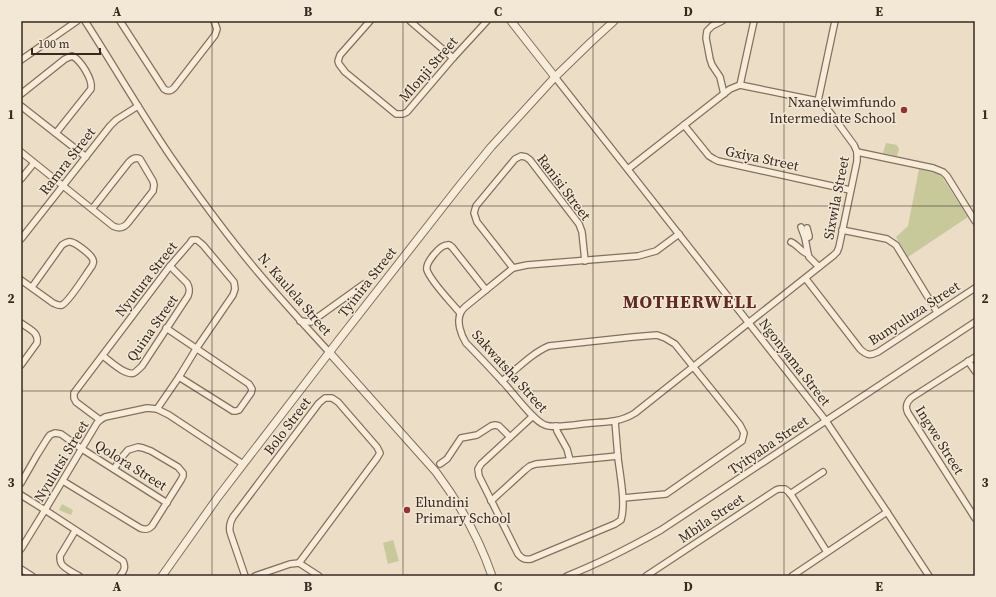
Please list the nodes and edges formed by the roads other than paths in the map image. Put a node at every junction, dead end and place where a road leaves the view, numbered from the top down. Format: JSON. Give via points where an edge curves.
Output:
{"nodes":[{"id":1,"x":77,"y":21,"type":"edge"},
{"id":2,"x":85,"y":21,"type":"edge"},
{"id":3,"x":120,"y":21,"type":"edge"},
{"id":4,"x":214,"y":21,"type":"edge"},
{"id":5,"x":370,"y":21,"type":"edge"},
{"id":6,"x":410,"y":21,"type":"edge"},
{"id":7,"x":487,"y":21,"type":"edge"},
{"id":8,"x":511,"y":21,"type":"edge"},
{"id":9,"x":614,"y":21,"type":"edge"},
{"id":10,"x":722,"y":21,"type":"edge"},
{"id":11,"x":754,"y":21,"type":"edge"},
{"id":12,"x":835,"y":21,"type":"edge"},
{"id":13,"x":453,"y":58,"type":"junction"},
{"id":14,"x":21,"y":60,"type":"edge"},
{"id":15,"x":555,"y":77,"type":"junction"},
{"id":16,"x":740,"y":85,"type":"junction"},
{"id":17,"x":21,"y":94,"type":"edge"},
{"id":18,"x":724,"y":94,"type":"junction"},
{"id":19,"x":818,"y":101,"type":"junction"},
{"id":20,"x":21,"y":106,"type":"edge"},
{"id":21,"x":138,"y":106,"type":"junction"},
{"id":22,"x":684,"y":125,"type":"junction"},
{"id":23,"x":56,"y":133,"type":"junction"},
{"id":24,"x":21,"y":152,"type":"edge"},
{"id":25,"x":857,"y":152,"type":"junction"},
{"id":26,"x":86,"y":157,"type":"junction"},
{"id":27,"x":34,"y":163,"type":"junction"},
{"id":28,"x":628,"y":169,"type":"junction"},
{"id":29,"x":21,"y":179,"type":"edge"},
{"id":30,"x":63,"y":186,"type":"junction"},
{"id":31,"x":850,"y":190,"type":"junction"},
{"id":32,"x":92,"y":209,"type":"junction"},
{"id":33,"x":975,"y":221,"type":"edge"},
{"id":34,"x":800,"y":226,"type":"dead end"},
{"id":35,"x":807,"y":228,"type":"dead end"},
{"id":36,"x":842,"y":230,"type":"junction"},
{"id":37,"x":679,"y":234,"type":"junction"},
{"id":38,"x":21,"y":238,"type":"edge"},
{"id":39,"x":805,"y":238,"type":"junction"},
{"id":40,"x":791,"y":242,"type":"dead end"},
{"id":41,"x":808,"y":254,"type":"junction"},
{"id":42,"x":585,"y":261,"type":"junction"},
{"id":43,"x":170,"y":266,"type":"junction"},
{"id":44,"x":819,"y":267,"type":"junction"},
{"id":45,"x":513,"y":268,"type":"junction"},
{"id":46,"x":806,"y":279,"type":"junction"},
{"id":47,"x":21,"y":280,"type":"edge"},
{"id":48,"x":364,"y":284,"type":"dead end"},
{"id":49,"x":32,"y":287,"type":"junction"},
{"id":50,"x":975,"y":288,"type":"edge"},
{"id":51,"x":486,"y":290,"type":"junction"},
{"id":52,"x":937,"y":312,"type":"junction"},
{"id":53,"x":460,"y":313,"type":"junction"},
{"id":54,"x":300,"y":321,"type":"junction"},
{"id":55,"x":975,"y":322,"type":"edge"},
{"id":56,"x":21,"y":323,"type":"edge"},
{"id":57,"x":749,"y":323,"type":"junction"},
{"id":58,"x":166,"y":328,"type":"junction"},
{"id":59,"x":196,"y":349,"type":"junction"},
{"id":60,"x":329,"y":352,"type":"junction"},
{"id":61,"x":103,"y":356,"type":"junction"},
{"id":62,"x":975,"y":357,"type":"edge"},
{"id":63,"x":968,"y":361,"type":"junction"},
{"id":64,"x":21,"y":365,"type":"edge"},
{"id":65,"x":692,"y":367,"type":"junction"},
{"id":66,"x":975,"y":371,"type":"edge"},
{"id":67,"x":179,"y":377,"type":"junction"},
{"id":68,"x":502,"y":381,"type":"junction"},
{"id":69,"x":157,"y":409,"type":"junction"},
{"id":70,"x":533,"y":416,"type":"junction"},
{"id":71,"x":100,"y":420,"type":"junction"},
{"id":72,"x":615,"y":421,"type":"junction"},
{"id":73,"x":826,"y":421,"type":"junction"},
{"id":74,"x":556,"y":426,"type":"junction"},
{"id":75,"x":510,"y":437,"type":"junction"},
{"id":76,"x":82,"y":449,"type":"junction"},
{"id":77,"x":618,"y":456,"type":"junction"},
{"id":78,"x":570,"y":460,"type":"junction"},
{"id":79,"x":243,"y":464,"type":"junction"},
{"id":80,"x":440,"y":464,"type":"dead end"},
{"id":81,"x":114,"y":469,"type":"junction"},
{"id":82,"x":823,"y":472,"type":"dead end"},
{"id":83,"x":63,"y":480,"type":"junction"},
{"id":84,"x":21,"y":483,"type":"edge"},
{"id":85,"x":790,"y":494,"type":"junction"},
{"id":86,"x":21,"y":495,"type":"edge"},
{"id":87,"x":623,"y":498,"type":"junction"},
{"id":88,"x":491,"y":501,"type":"junction"},
{"id":89,"x":167,"y":503,"type":"junction"},
{"id":90,"x":45,"y":510,"type":"junction"},
{"id":91,"x":973,"y":511,"type":"edge"},
{"id":92,"x":887,"y":512,"type":"junction"},
{"id":93,"x":975,"y":518,"type":"edge"},
{"id":94,"x":75,"y":530,"type":"junction"},
{"id":95,"x":21,"y":549,"type":"edge"},
{"id":96,"x":827,"y":552,"type":"junction"},
{"id":97,"x":299,"y":563,"type":"junction"},
{"id":98,"x":21,"y":569,"type":"edge"},
{"id":99,"x":32,"y":576,"type":"edge"},
{"id":100,"x":79,"y":576,"type":"edge"},
{"id":101,"x":120,"y":576,"type":"edge"},
{"id":102,"x":162,"y":576,"type":"edge"},
{"id":103,"x":245,"y":576,"type":"edge"},
{"id":104,"x":255,"y":576,"type":"edge"},
{"id":105,"x":319,"y":576,"type":"edge"},
{"id":106,"x":492,"y":576,"type":"edge"},
{"id":107,"x":567,"y":576,"type":"edge"},
{"id":108,"x":646,"y":576,"type":"edge"},
{"id":109,"x":792,"y":576,"type":"edge"},
{"id":110,"x":929,"y":576,"type":"edge"}],
"edges":[{"from":1,"to":14,"type":"street"},
{"from":2,"to":21,"type":"street","name":"N. Kaulela Street"},
{"from":3,"to":4,"type":"street","via":[[164,89],[168,91],[174,88],[215,35],[217,30]]},
{"from":5,"to":13,"type":"street","name":"Mlonji Street","via":[[340,55],[338,61],[345,72],[396,114],[407,112]]},
{"from":6,"to":13,"type":"street"},
{"from":7,"to":13,"type":"street","name":"Mlonji Street"},
{"from":8,"to":15,"type":"street"},
{"from":9,"to":15,"type":"street","name":"Tyinira Street"},
{"from":10,"to":18,"type":"street","via":[[707,31],[706,38],[710,59],[720,77]]},
{"from":11,"to":16,"type":"street"},
{"from":12,"to":19,"type":"street"},
{"from":15,"to":28,"type":"street","name":"Ngonyama Street"},
{"from":15,"to":60,"type":"street","name":"Tyinira Street","via":[[474,167]]},
{"from":16,"to":18,"type":"street"},
{"from":16,"to":19,"type":"street"},
{"from":17,"to":23,"type":"street","via":[[65,59],[72,56],[78,59],[92,83],[91,89]]},
{"from":18,"to":22,"type":"street"},
{"from":19,"to":25,"type":"street","name":"Sixwila Street","via":[[832,115]]},
{"from":20,"to":23,"type":"street"},
{"from":21,"to":26,"type":"street","name":"Ramra Street","via":[[116,120]]},
{"from":21,"to":54,"type":"street","name":"N. Kaulela Street","via":[[220,224]]},
{"from":22,"to":28,"type":"street"},
{"from":22,"to":31,"type":"street","name":"Gxiya Street","via":[[714,160]]},
{"from":23,"to":26,"type":"street"},
{"from":24,"to":27,"type":"street"},
{"from":25,"to":31,"type":"street","name":"Sixwila Street"},
{"from":25,"to":33,"type":"street","via":[[943,172]]},
{"from":26,"to":30,"type":"street","name":"Ramra Street"},
{"from":27,"to":29,"type":"street"},
{"from":27,"to":30,"type":"street"},
{"from":28,"to":37,"type":"street","name":"Ngonyama Street"},
{"from":30,"to":32,"type":"street"},
{"from":30,"to":38,"type":"street","name":"Ramra Street"},
{"from":31,"to":36,"type":"street","name":"Sixwila Street"},
{"from":32,"to":32,"type":"street","via":[[116,227],[127,224],[154,187],[153,181],[138,158],[129,162]]},
{"from":34,"to":39,"type":"street"},
{"from":35,"to":39,"type":"street","via":[[809,237]]},
{"from":36,"to":44,"type":"street","name":"Sixwila Street","via":[[837,252]]},
{"from":36,"to":52,"type":"street","via":[[887,240],[896,245]]},
{"from":37,"to":42,"type":"street","via":[[650,254]]},
{"from":37,"to":57,"type":"street","name":"Ngonyama Street"},
{"from":39,"to":41,"type":"street"},
{"from":40,"to":41,"type":"street"},
{"from":41,"to":44,"type":"street"},
{"from":42,"to":45,"type":"street"},
{"from":42,"to":45,"type":"street","name":"Ranisi Street","via":[[579,224],[530,160],[521,156],[515,159],[476,206],[474,214],[477,222]]},
{"from":43,"to":58,"type":"street","name":"Quina Street","via":[[188,283],[190,292]]},
{"from":43,"to":59,"type":"street","name":"Nyutura Street","via":[[192,240],[198,240],[234,282],[233,294]]},
{"from":43,"to":61,"type":"street","name":"Nyutura Street"},
{"from":44,"to":46,"type":"street","name":"Sixwila Street"},
{"from":45,"to":51,"type":"street"},
{"from":46,"to":52,"type":"street","name":"Bunyuluza Street","via":[[860,349],[869,355],[878,352]]},
{"from":46,"to":57,"type":"street","name":"Sixwila Street"},
{"from":47,"to":49,"type":"street"},
{"from":48,"to":54,"type":"street","via":[[311,322]]},
{"from":49,"to":49,"type":"street","via":[[56,304],[64,304],[93,263],[93,258],[75,243],[66,242]]},
{"from":50,"to":52,"type":"street","name":"Bunyuluza Street"},
{"from":51,"to":53,"type":"street"},
{"from":51,"to":53,"type":"street","via":[[452,247],[447,244],[443,246],[428,262],[427,270]]},
{"from":53,"to":68,"type":"street","name":"Sakwatsha Street","via":[[462,337]]},
{"from":54,"to":60,"type":"street","name":"N. Kaulela Street"},
{"from":55,"to":73,"type":"street","name":"Tyityaba Street"},
{"from":56,"to":64,"type":"street","via":[[36,334],[37,343]]},
{"from":57,"to":65,"type":"street","name":"Sakwatsha Street"},
{"from":57,"to":73,"type":"street","name":"Ngonyama Street"},
{"from":58,"to":59,"type":"street"},
{"from":58,"to":61,"type":"street","name":"Quina Street","via":[[135,373],[126,372]]},
{"from":59,"to":67,"type":"street","name":"Nyutura Street"},
{"from":59,"to":67,"type":"street","via":[[249,384],[251,393],[239,410],[233,411]]},
{"from":60,"to":79,"type":"street","name":"Tyinira Street"},
{"from":60,"to":106,"type":"street","name":"N. Kaulela Street","via":[[448,488],[478,541]]},
{"from":61,"to":71,"type":"street","name":"Nyutura Street","via":[[74,393],[76,402]]},
{"from":62,"to":63,"type":"street","name":"Ingwe Street"},
{"from":63,"to":66,"type":"street"},
{"from":63,"to":91,"type":"street","name":"Ingwe Street","via":[[911,398],[906,406],[908,413]]},
{"from":65,"to":68,"type":"street","via":[[675,344],[657,335],[549,346],[528,359]]},
{"from":65,"to":72,"type":"street","name":"Sakwatsha Street","via":[[628,418]]},
{"from":65,"to":87,"type":"street","via":[[740,425],[744,433],[742,442],[666,494]]},
{"from":67,"to":69,"type":"street","name":"Nyutura Street"},
{"from":68,"to":70,"type":"street","name":"Sakwatsha Street"},
{"from":69,"to":71,"type":"street","name":"Nyulutsi Street","via":[[147,408]]},
{"from":69,"to":79,"type":"street","name":"Nyulutsi Street","via":[[169,414]]},
{"from":70,"to":74,"type":"street","name":"Sakwatsha Street","via":[[544,425]]},
{"from":70,"to":75,"type":"street"},
{"from":71,"to":76,"type":"street","name":"Nyulutsi Street"},
{"from":72,"to":74,"type":"street","name":"Sakwatsha Street"},
{"from":72,"to":77,"type":"street"},
{"from":73,"to":92,"type":"street","name":"Ngonyama Street"},
{"from":73,"to":107,"type":"street","name":"Tyityaba Street","via":[[661,530],[619,553]]},
{"from":74,"to":78,"type":"street"},
{"from":75,"to":80,"type":"street","via":[[499,426],[491,426],[477,435],[460,438],[447,459]]},
{"from":75,"to":88,"type":"street","via":[[478,469]]},
{"from":76,"to":81,"type":"street","name":"Qolora Street"},
{"from":76,"to":83,"type":"street","name":"Nyulutsi Street"},
{"from":76,"to":84,"type":"street","name":"Qolora Street","via":[[61,434],[52,434]]},
{"from":77,"to":78,"type":"street"},
{"from":77,"to":87,"type":"street"},
{"from":78,"to":88,"type":"street","via":[[530,466]]},
{"from":79,"to":102,"type":"street","name":"Tyinira Street"},
{"from":81,"to":89,"type":"street","name":"Qolora Street"},
{"from":81,"to":89,"type":"street","via":[[128,450],[138,447],[151,451],[178,467],[183,476],[182,480]]},
{"from":82,"to":85,"type":"street"},
{"from":83,"to":89,"type":"street","via":[[144,530],[152,526]]},
{"from":83,"to":90,"type":"street","name":"Nyulutsi Street"},
{"from":85,"to":96,"type":"street"},
{"from":85,"to":108,"type":"street","name":"Mbila Street","via":[[782,488],[776,490]]},
{"from":86,"to":90,"type":"street"},
{"from":87,"to":88,"type":"street","via":[[622,518],[618,522],[531,559],[521,558],[518,554]]},
{"from":90,"to":94,"type":"street"},
{"from":90,"to":95,"type":"street","name":"Nyulutsi Street"},
{"from":91,"to":93,"type":"street","name":"Ingwe Street"},
{"from":92,"to":96,"type":"street"},
{"from":92,"to":110,"type":"street","name":"Ngonyama Street"},
{"from":94,"to":100,"type":"street","via":[[60,556],[60,561]]},
{"from":94,"to":101,"type":"street","via":[[122,561],[125,566]]},
{"from":96,"to":109,"type":"street"},
{"from":97,"to":103,"type":"street","name":"Bolo Street","via":[[380,453],[377,446],[332,398],[325,398],[319,403],[230,522],[230,532]]},
{"from":97,"to":104,"type":"street"},
{"from":97,"to":105,"type":"street"},
{"from":98,"to":99,"type":"street"}]}
